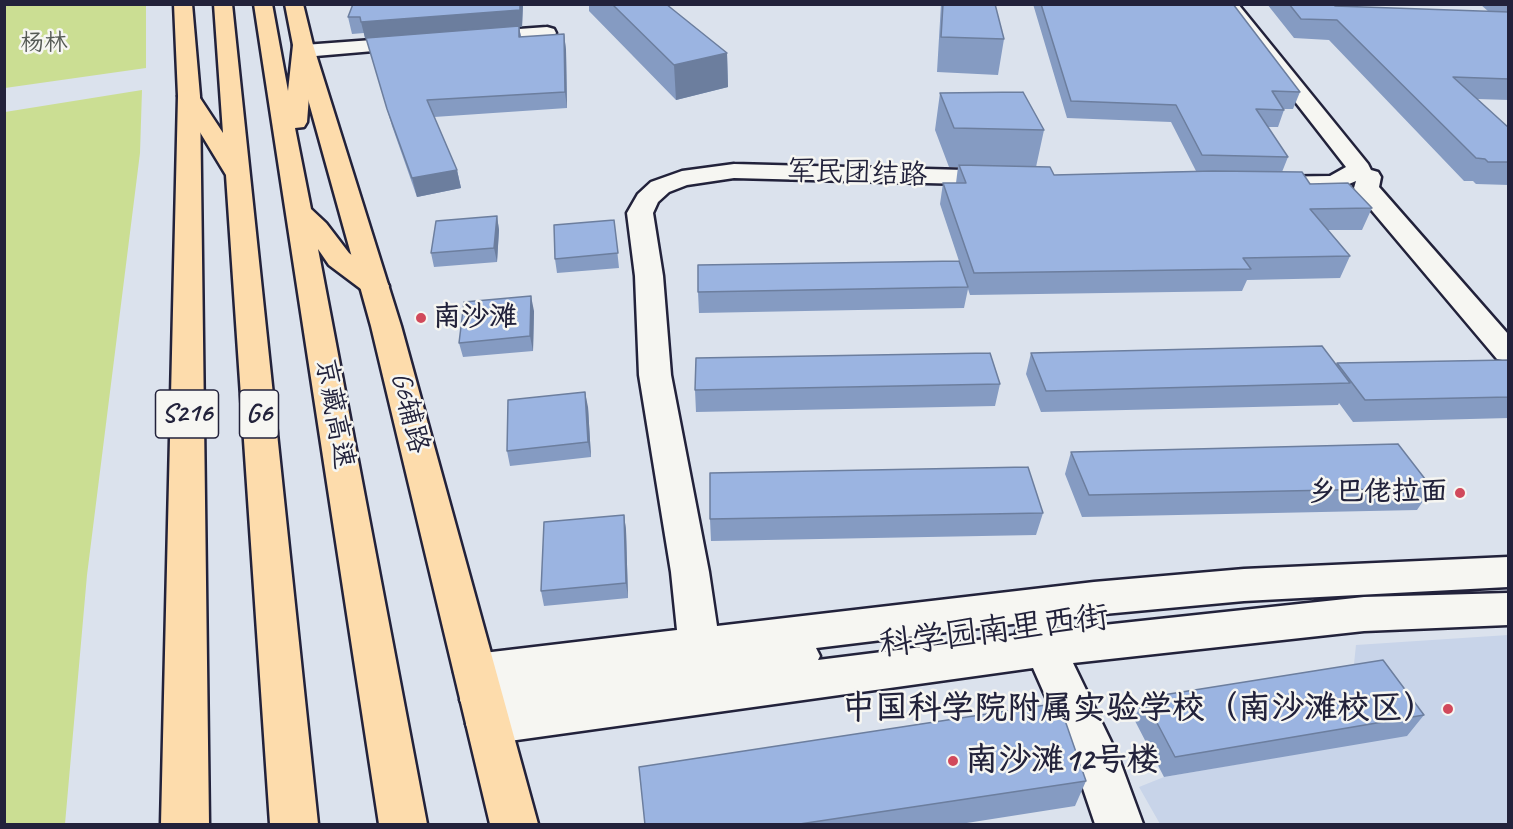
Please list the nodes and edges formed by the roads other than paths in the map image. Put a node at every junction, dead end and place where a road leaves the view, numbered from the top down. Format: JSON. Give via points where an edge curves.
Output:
{"nodes":[{"id":1,"x":183,"y":4,"type":"edge"},
{"id":2,"x":223,"y":4,"type":"edge"},
{"id":3,"x":263,"y":4,"type":"edge"},
{"id":4,"x":294,"y":4,"type":"edge"},
{"id":5,"x":1228,"y":4,"type":"edge"},
{"id":6,"x":546,"y":33,"type":"edge"},
{"id":7,"x":454,"y":40,"type":"edge"},
{"id":8,"x":431,"y":42,"type":"edge"},
{"id":9,"x":303,"y":48,"type":"junction"},
{"id":10,"x":189,"y":96,"type":"junction"},
{"id":11,"x":292,"y":166,"type":"junction"},
{"id":12,"x":1369,"y":177,"type":"dead end"},
{"id":13,"x":240,"y":178,"type":"junction"},
{"id":14,"x":1032,"y":178,"type":"edge"},
{"id":15,"x":1243,"y":183,"type":"edge"},
{"id":16,"x":300,"y":213,"type":"junction"},
{"id":17,"x":375,"y":286,"type":"junction"},
{"id":18,"x":1509,"y":352,"type":"edge"},
{"id":19,"x":1509,"y":572,"type":"edge"},
{"id":20,"x":1509,"y":590,"type":"edge"},
{"id":21,"x":1509,"y":609,"type":"edge"},
{"id":22,"x":1035,"y":628,"type":"junction"},
{"id":23,"x":702,"y":669,"type":"junction"},
{"id":24,"x":482,"y":699,"type":"junction"},
{"id":25,"x":185,"y":825,"type":"edge"},
{"id":26,"x":294,"y":825,"type":"edge"},
{"id":27,"x":403,"y":825,"type":"edge"},
{"id":28,"x":514,"y":825,"type":"edge"},
{"id":29,"x":1119,"y":825,"type":"edge"}],
"edges":[{"from":1,"to":10,"type":"main road","number":"S216"},
{"from":2,"to":13,"type":"main road","number":"G6"},
{"from":3,"to":11,"type":"main road","name":"京藏高速"},
{"from":4,"to":9,"type":"main road","name":"G6辅路"},
{"from":5,"to":15,"type":"street","via":[[1360,169],[1335,183]]},
{"from":6,"to":7,"type":"street"},
{"from":8,"to":9,"type":"street"},
{"from":9,"to":11,"type":"main road"},
{"from":9,"to":17,"type":"main road","name":"G6辅路"},
{"from":10,"to":13,"type":"main road"},
{"from":10,"to":25,"type":"main road","number":"S216"},
{"from":11,"to":16,"type":"main road","name":"京藏高速"},
{"from":12,"to":18,"type":"street","via":[[1366,188]]},
{"from":13,"to":26,"type":"main road","number":"G6"},
{"from":14,"to":23,"type":"street","name":"军民团结路","via":[[734,171],[682,178],[660,187],[647,198],[640,213],[656,375],[690,572]]},
{"from":16,"to":17,"type":"main road","via":[[339,259]]},
{"from":16,"to":27,"type":"main road","name":"京藏高速"},
{"from":17,"to":24,"type":"main road","name":"G6辅路"},
{"from":19,"to":22,"type":"street","via":[[1094,597]]},
{"from":20,"to":22,"type":"street","name":"科学园南里西街","via":[[1271,602]]},
{"from":21,"to":22,"type":"street","via":[[1364,614],[1157,635]]},
{"from":22,"to":23,"type":"street"},
{"from":22,"to":29,"type":"street","via":[[1095,756]]},
{"from":23,"to":24,"type":"street"},
{"from":23,"to":24,"type":"street"},
{"from":24,"to":28,"type":"main road","name":"G6辅路"}]}
